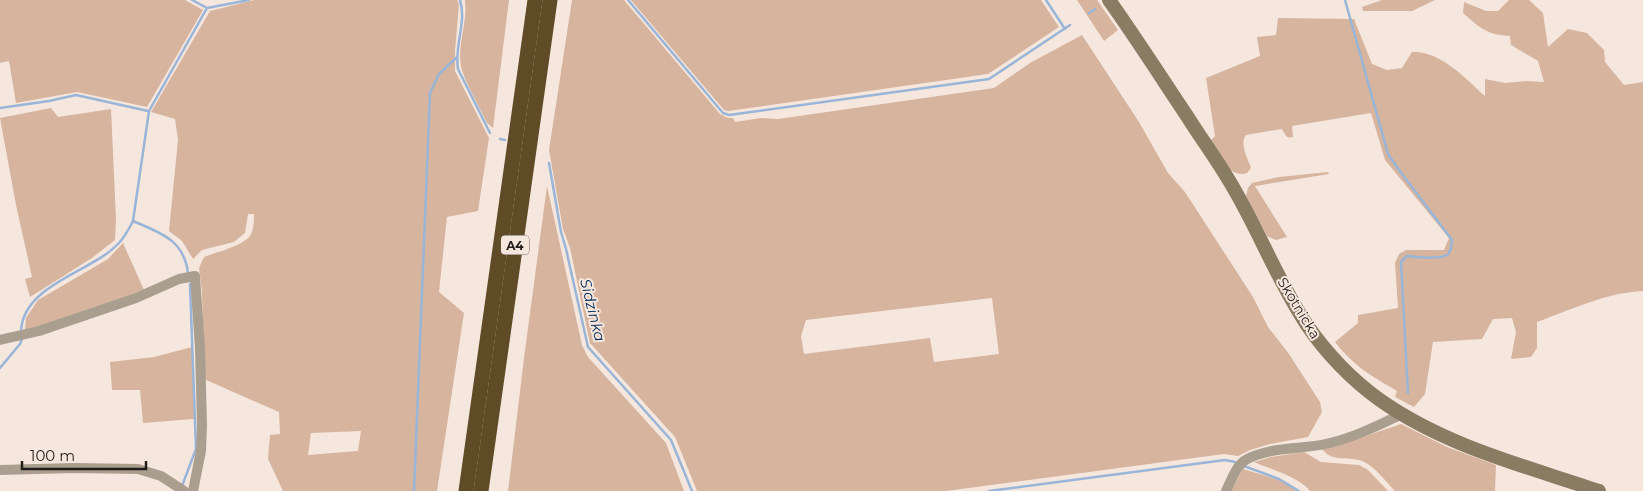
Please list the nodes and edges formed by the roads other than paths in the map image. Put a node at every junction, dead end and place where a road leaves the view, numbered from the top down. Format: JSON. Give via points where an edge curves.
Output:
{"nodes":[{"id":1,"x":536,"y":0,"type":"edge"},
{"id":2,"x":550,"y":0,"type":"edge"},
{"id":3,"x":1109,"y":0,"type":"edge"},
{"id":4,"x":0,"y":340,"type":"edge"},
{"id":5,"x":1402,"y":414,"type":"junction"},
{"id":6,"x":0,"y":470,"type":"edge"},
{"id":7,"x":184,"y":491,"type":"edge"},
{"id":8,"x":192,"y":491,"type":"edge"},
{"id":9,"x":466,"y":491,"type":"edge"},
{"id":10,"x":481,"y":491,"type":"edge"},
{"id":11,"x":1226,"y":491,"type":"edge"},
{"id":12,"x":1599,"y":491,"type":"edge"}],
"edges":[{"from":1,"to":9,"type":"highway","number":"A4"},
{"from":2,"to":10,"type":"highway","number":"A4"},
{"from":3,"to":5,"type":"main road","name":"Skotnicka","via":[[1234,188],[1308,326],[1324,348],[1360,384]]},
{"from":4,"to":8,"type":"street","via":[[39,331],[195,276],[202,425]]},
{"from":5,"to":11,"type":"street","via":[[1329,443],[1251,457],[1242,462]]},
{"from":5,"to":12,"type":"main road","name":"Skotnicka","via":[[1461,443]]},
{"from":6,"to":7,"type":"street","via":[[138,469],[161,476]]}]}
